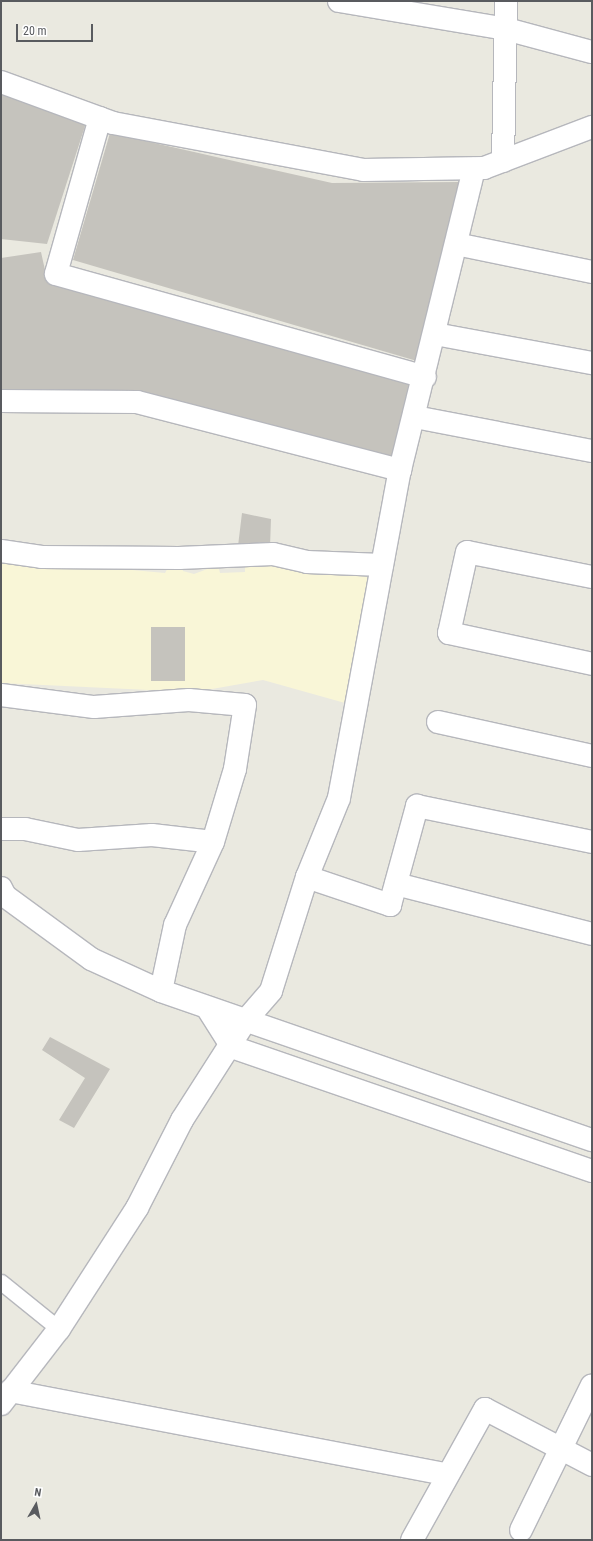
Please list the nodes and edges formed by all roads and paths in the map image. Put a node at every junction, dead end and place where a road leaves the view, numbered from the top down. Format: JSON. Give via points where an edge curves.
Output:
{"nodes":[{"id":1,"x":339,"y":1,"type":"edge"},
{"id":2,"x":506,"y":1,"type":"edge"},
{"id":3,"x":506,"y":29,"type":"junction"},
{"id":4,"x":592,"y":52,"type":"edge"},
{"id":5,"x":1,"y":82,"type":"edge"},
{"id":6,"x":100,"y":118,"type":"junction"},
{"id":7,"x":592,"y":127,"type":"edge"},
{"id":8,"x":503,"y":161,"type":"junction"},
{"id":9,"x":474,"y":169,"type":"junction"},
{"id":10,"x":456,"y":244,"type":"junction"},
{"id":11,"x":592,"y":272,"type":"edge"},
{"id":12,"x":435,"y":334,"type":"junction"},
{"id":13,"x":592,"y":363,"type":"edge"},
{"id":14,"x":425,"y":377,"type":"junction"},
{"id":15,"x":1,"y":401,"type":"edge"},
{"id":16,"x":415,"y":417,"type":"junction"},
{"id":17,"x":592,"y":451,"type":"edge"},
{"id":18,"x":400,"y":470,"type":"junction"},
{"id":19,"x":1,"y":551,"type":"edge"},
{"id":20,"x":382,"y":565,"type":"junction"},
{"id":21,"x":592,"y":576,"type":"edge"},
{"id":22,"x":592,"y":664,"type":"edge"},
{"id":23,"x":1,"y":696,"type":"edge"},
{"id":24,"x":438,"y":722,"type":"dead end"},
{"id":25,"x":592,"y":756,"type":"edge"},
{"id":26,"x":1,"y":829,"type":"edge"},
{"id":27,"x":213,"y":842,"type":"junction"},
{"id":28,"x":592,"y":842,"type":"edge"},
{"id":29,"x":307,"y":877,"type":"junction"},
{"id":30,"x":396,"y":884,"type":"junction"},
{"id":31,"x":1,"y":888,"type":"edge"},
{"id":32,"x":592,"y":934,"type":"edge"},
{"id":33,"x":161,"y":991,"type":"junction"},
{"id":34,"x":208,"y":1009,"type":"junction"},
{"id":35,"x":246,"y":1020,"type":"junction"},
{"id":36,"x":232,"y":1047,"type":"junction"},
{"id":37,"x":592,"y":1140,"type":"edge"},
{"id":38,"x":592,"y":1171,"type":"edge"},
{"id":39,"x":1,"y":1282,"type":"edge"},
{"id":40,"x":59,"y":1329,"type":"junction"},
{"id":41,"x":592,"y":1385,"type":"edge"},
{"id":42,"x":5,"y":1397,"type":"edge"},
{"id":43,"x":561,"y":1449,"type":"junction"},
{"id":44,"x":592,"y":1465,"type":"edge"},
{"id":45,"x":447,"y":1474,"type":"junction"},
{"id":46,"x":521,"y":1530,"type":"dead end"},
{"id":47,"x":412,"y":1540,"type":"edge"}],
"edges":[{"from":1,"to":3,"type":"street"},
{"from":2,"to":3,"type":"street"},
{"from":3,"to":4,"type":"street"},
{"from":3,"to":8,"type":"street"},
{"from":5,"to":6,"type":"street"},
{"from":6,"to":9,"type":"street","via":[[363,170]]},
{"from":6,"to":14,"type":"street","via":[[56,274]]},
{"from":7,"to":8,"type":"street"},
{"from":8,"to":9,"type":"street"},
{"from":9,"to":10,"type":"street"},
{"from":10,"to":11,"type":"street"},
{"from":10,"to":12,"type":"street"},
{"from":12,"to":13,"type":"street"},
{"from":12,"to":14,"type":"street"},
{"from":14,"to":16,"type":"street"},
{"from":15,"to":18,"type":"street","via":[[137,402]]},
{"from":16,"to":17,"type":"street"},
{"from":16,"to":18,"type":"street"},
{"from":18,"to":20,"type":"street"},
{"from":19,"to":20,"type":"street","via":[[42,557],[149,558],[273,554],[307,562]]},
{"from":20,"to":29,"type":"street","via":[[339,798]]},
{"from":21,"to":22,"type":"street","via":[[467,552],[449,633]]},
{"from":23,"to":27,"type":"street","via":[[94,707],[189,700],[245,705],[235,769]]},
{"from":24,"to":25,"type":"street"},
{"from":26,"to":27,"type":"street","via":[[25,829],[78,840],[152,835]]},
{"from":27,"to":33,"type":"street","via":[[176,925]]},
{"from":28,"to":30,"type":"street","via":[[417,806]]},
{"from":29,"to":30,"type":"street","via":[[390,905]]},
{"from":29,"to":35,"type":"street","via":[[271,991]]},
{"from":30,"to":32,"type":"street"},
{"from":31,"to":33,"type":"street","via":[[5,896],[92,959]]},
{"from":33,"to":34,"type":"street"},
{"from":34,"to":35,"type":"street"},
{"from":34,"to":36,"type":"street"},
{"from":35,"to":36,"type":"street"},
{"from":35,"to":37,"type":"street"},
{"from":36,"to":38,"type":"street"},
{"from":36,"to":40,"type":"street","via":[[182,1120],[137,1208]]},
{"from":39,"to":40,"type":"lane"},
{"from":40,"to":42,"type":"street"},
{"from":41,"to":43,"type":"street"},
{"from":42,"to":45,"type":"street"},
{"from":43,"to":44,"type":"street"},
{"from":43,"to":45,"type":"street","via":[[485,1409]]},
{"from":43,"to":46,"type":"street"},
{"from":45,"to":47,"type":"street"}]}
